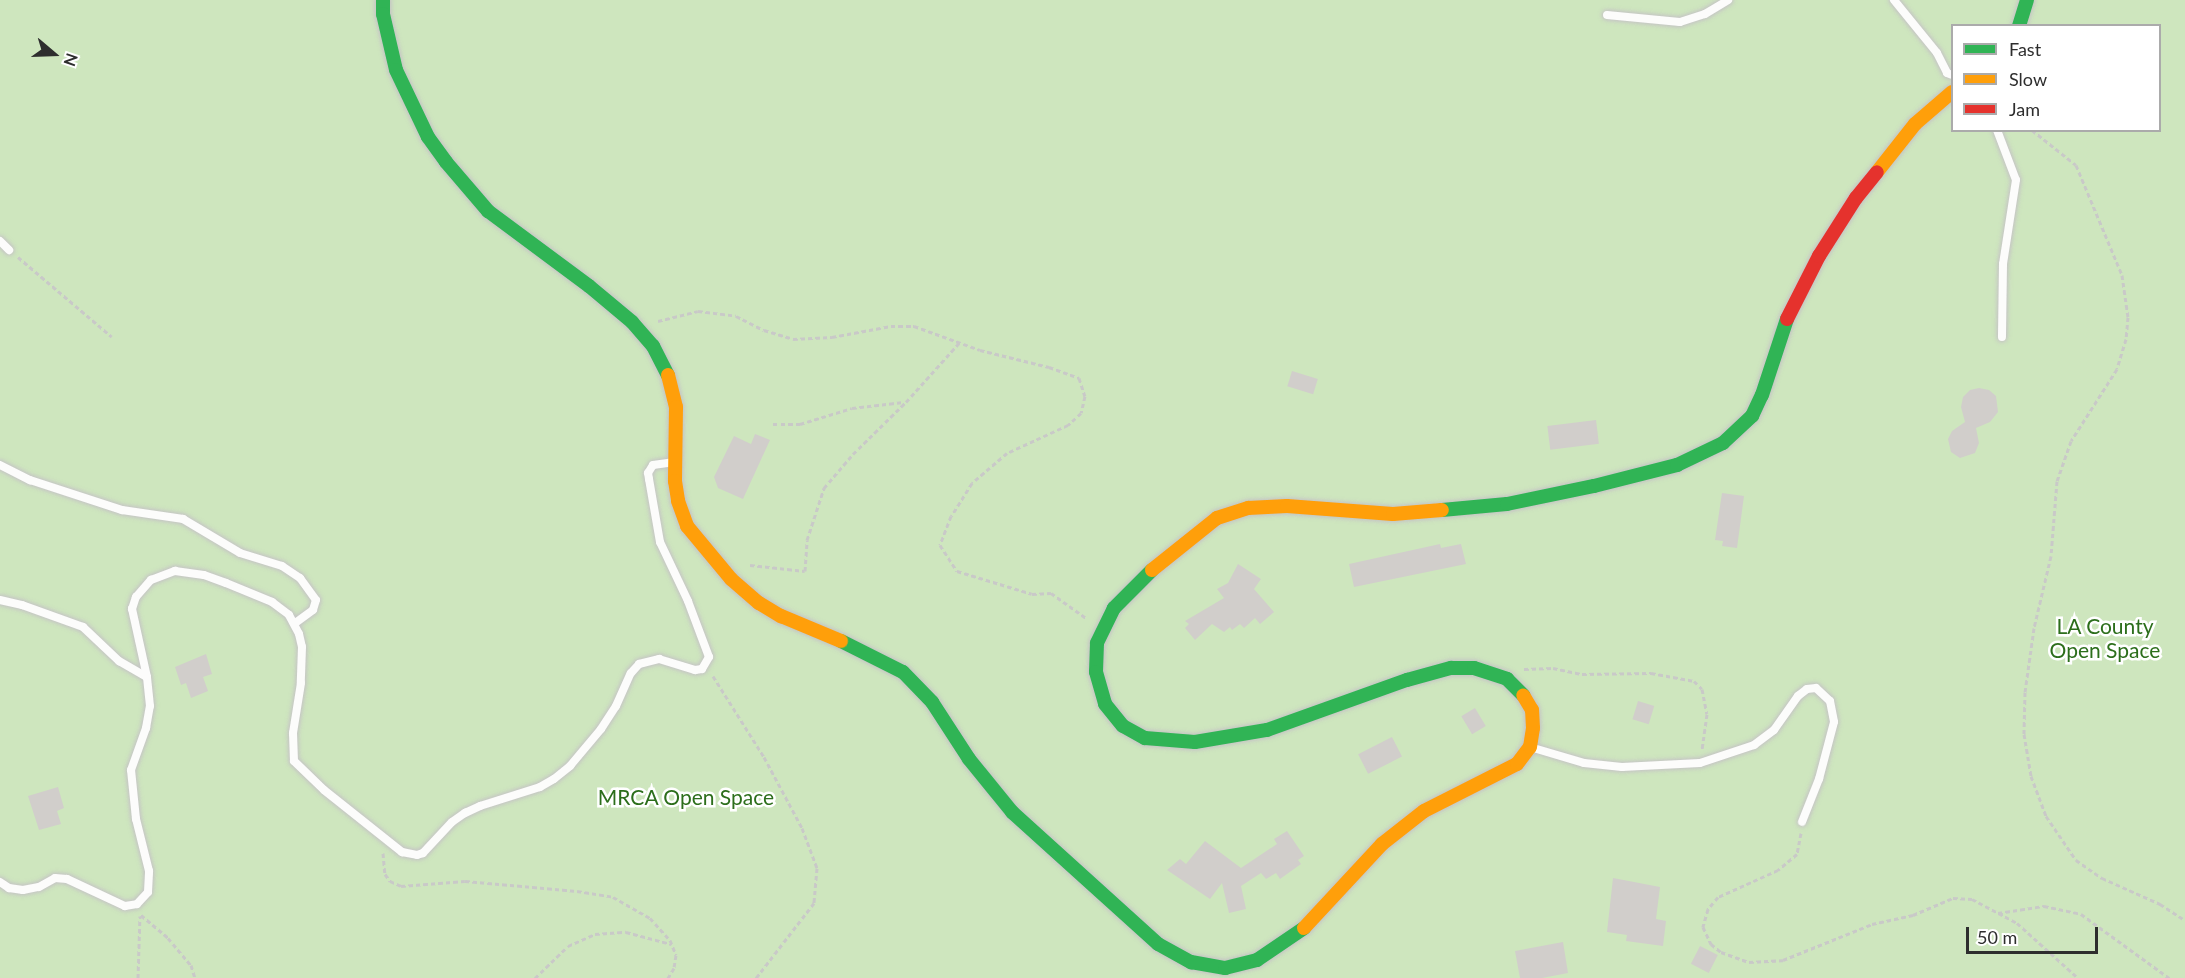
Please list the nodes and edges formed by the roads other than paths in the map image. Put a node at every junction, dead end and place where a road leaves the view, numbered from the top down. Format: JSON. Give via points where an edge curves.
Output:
{"nodes":[{"id":1,"x":383,"y":0,"type":"edge"},
{"id":2,"x":1728,"y":0,"type":"edge"},
{"id":3,"x":1894,"y":0,"type":"edge"},
{"id":4,"x":2026,"y":0,"type":"edge"},
{"id":5,"x":1607,"y":15,"type":"dead end"},
{"id":6,"x":2020,"y":24,"type":"edge"},
{"id":7,"x":1951,"y":74,"type":"edge"},
{"id":8,"x":1951,"y":94,"type":"edge"},
{"id":9,"x":1998,"y":132,"type":"edge"},
{"id":10,"x":0,"y":241,"type":"edge"},
{"id":11,"x":9,"y":250,"type":"road end"},
{"id":12,"x":2002,"y":337,"type":"dead end"},
{"id":13,"x":675,"y":462,"type":"junction"},
{"id":14,"x":0,"y":465,"type":"edge"},
{"id":15,"x":0,"y":600,"type":"edge"},
{"id":16,"x":295,"y":623,"type":"junction"},
{"id":17,"x":147,"y":677,"type":"junction"},
{"id":18,"x":1530,"y":747,"type":"junction"},
{"id":19,"x":1802,"y":822,"type":"road end"},
{"id":20,"x":0,"y":882,"type":"edge"},
{"id":21,"x":1210,"y":972,"type":"edge"}],
"edges":[{"from":1,"to":13,"type":"main road","via":[[382,14],[396,70],[428,137],[446,162],[488,211],[589,286],[632,322],[653,346],[675,396]]},
{"from":2,"to":5,"type":"lane","via":[[1705,14],[1680,22]]},
{"from":3,"to":7,"type":"lane"},
{"from":4,"to":6,"type":"main road"},
{"from":8,"to":18,"type":"main road","via":[[1915,124],[1850,208],[1790,309],[1752,416],[1723,443],[1677,465],[1507,504],[1393,514],[1287,506],[1248,508],[1217,518],[1148,573],[1114,608],[1095,656],[1105,704],[1123,726],[1158,741],[1195,742],[1267,730],[1450,668],[1474,669],[1507,679],[1527,699],[1532,710]]},
{"from":9,"to":12,"type":"lane","via":[[2016,180],[2003,264]]},
{"from":10,"to":11,"type":"lane"},
{"from":13,"to":16,"type":"lane","via":[[653,465],[649,479],[660,542],[688,601],[709,657],[706,664],[694,670],[659,658],[639,664],[601,729],[570,766],[540,788],[465,813],[423,853],[409,855],[382,836],[294,761],[293,733],[302,665]]},
{"from":13,"to":21,"type":"main road","via":[[676,491],[687,526],[731,579],[781,616],[903,672],[932,702],[969,759],[1012,812],[1158,944]]},
{"from":14,"to":16,"type":"lane","via":[[30,480],[122,510],[183,519],[240,553],[282,566],[300,578],[316,600],[313,610]]},
{"from":15,"to":17,"type":"lane","via":[[83,627],[119,662]]},
{"from":16,"to":17,"type":"lane","via":[[272,602],[226,583],[188,571],[163,574],[143,588],[132,609]]},
{"from":17,"to":20,"type":"lane","via":[[150,706],[131,770],[131,794],[150,882],[144,899],[130,906],[67,879],[55,878],[23,890]]},
{"from":18,"to":19,"type":"lane","via":[[1584,764],[1622,767],[1700,763],[1754,745],[1774,730],[1797,696],[1816,688],[1830,701],[1834,722],[1819,779]]},
{"from":18,"to":21,"type":"main road","via":[[1517,764],[1432,807],[1395,832],[1304,928],[1257,960]]}]}
